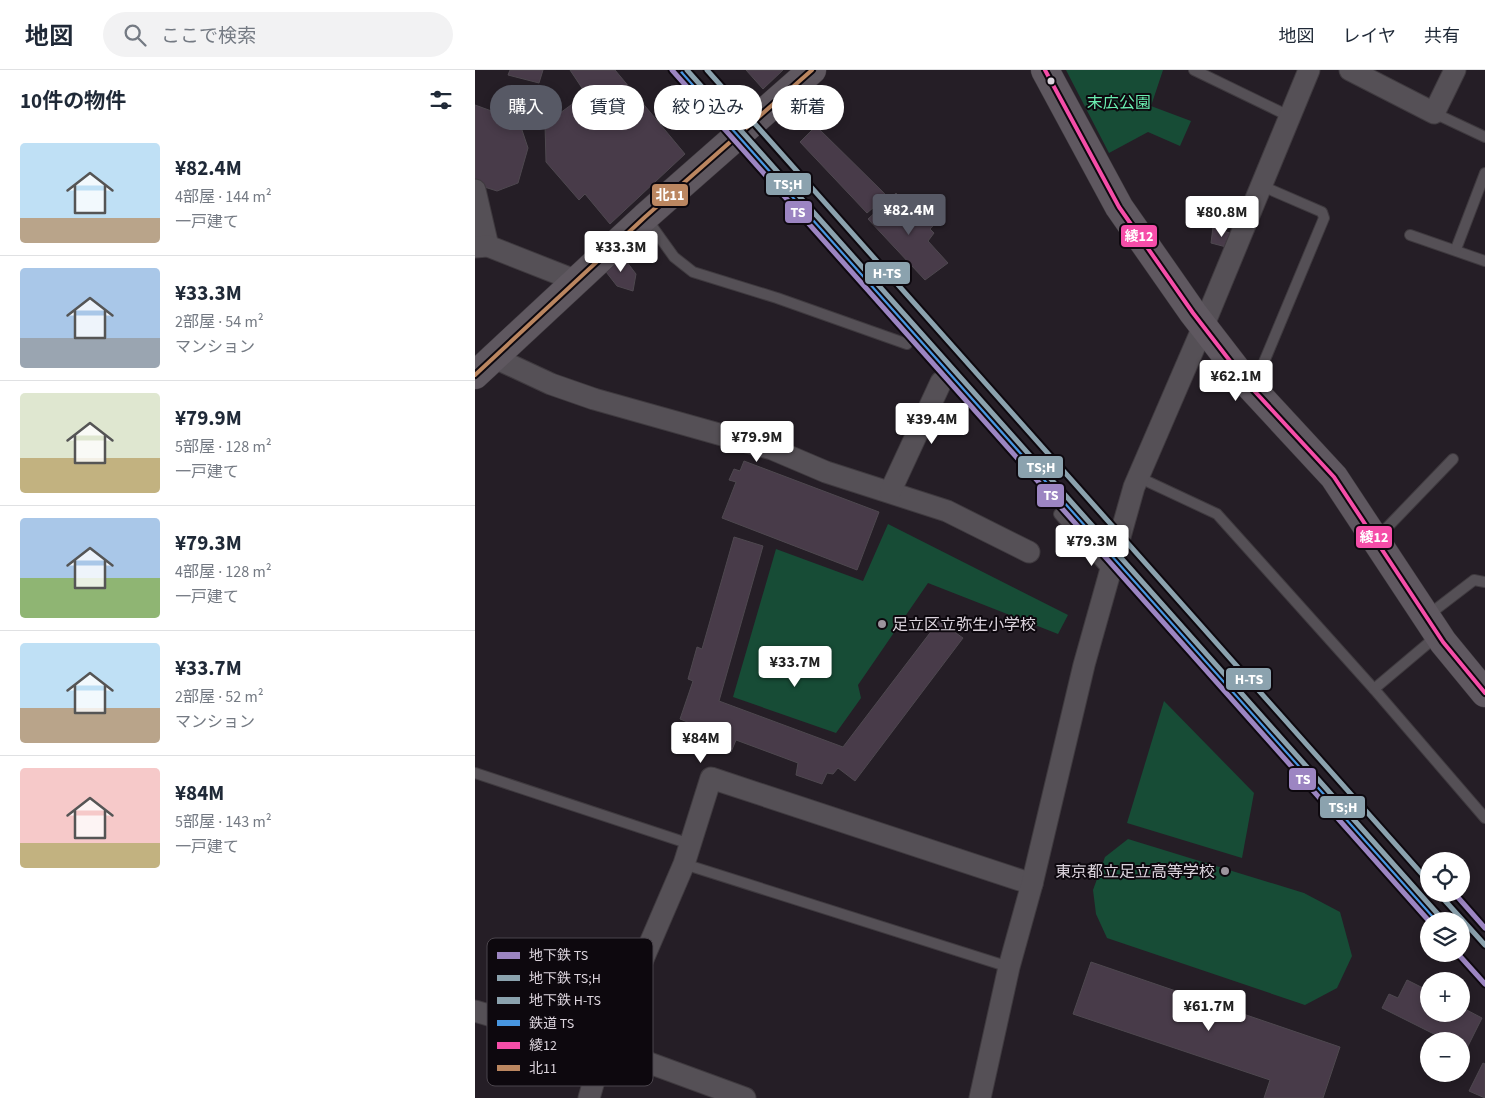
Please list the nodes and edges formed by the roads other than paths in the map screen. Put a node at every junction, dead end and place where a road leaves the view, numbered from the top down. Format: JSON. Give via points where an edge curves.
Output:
{"nodes":[{"id":1,"x":813,"y":70,"type":"edge"},
{"id":2,"x":1045,"y":70,"type":"edge"},
{"id":3,"x":1194,"y":70,"type":"edge"},
{"id":4,"x":1309,"y":70,"type":"edge"},
{"id":5,"x":1350,"y":70,"type":"edge"},
{"id":6,"x":1455,"y":70,"type":"edge"},
{"id":7,"x":1434,"y":113,"type":"junction"},
{"id":8,"x":1291,"y":117,"type":"junction"},
{"id":9,"x":1485,"y":138,"type":"edge"},
{"id":10,"x":1485,"y":173,"type":"edge"},
{"id":11,"x":1262,"y":186,"type":"junction"},
{"id":12,"x":475,"y":190,"type":"edge"},
{"id":13,"x":645,"y":218,"type":"junction"},
{"id":14,"x":1410,"y":235,"type":"dead end"},
{"id":15,"x":481,"y":247,"type":"edge"},
{"id":16,"x":1456,"y":249,"type":"junction"},
{"id":17,"x":1485,"y":261,"type":"edge"},
{"id":18,"x":577,"y":280,"type":"junction"},
{"id":19,"x":1203,"y":327,"type":"junction"},
{"id":20,"x":907,"y":344,"type":"dead end"},
{"id":21,"x":484,"y":363,"type":"edge"},
{"id":22,"x":941,"y":382,"type":"dead end"},
{"id":23,"x":1247,"y":383,"type":"junction"},
{"id":24,"x":1453,"y":459,"type":"dead end"},
{"id":25,"x":1138,"y":477,"type":"junction"},
{"id":26,"x":890,"y":492,"type":"junction"},
{"id":27,"x":1059,"y":514,"type":"dead end"},
{"id":28,"x":1374,"y":540,"type":"junction"},
{"id":29,"x":1029,"y":552,"type":"dead end"},
{"id":30,"x":1110,"y":573,"type":"junction"},
{"id":31,"x":1485,"y":582,"type":"edge"},
{"id":32,"x":1432,"y":626,"type":"junction"},
{"id":33,"x":1374,"y":689,"type":"junction"},
{"id":34,"x":1485,"y":693,"type":"edge"},
{"id":35,"x":475,"y":773,"type":"edge"},
{"id":36,"x":1485,"y":818,"type":"edge"},
{"id":37,"x":690,"y":844,"type":"junction"},
{"id":38,"x":684,"y":864,"type":"junction"},
{"id":39,"x":1032,"y":884,"type":"junction"},
{"id":40,"x":652,"y":938,"type":"edge"},
{"id":41,"x":1009,"y":967,"type":"junction"},
{"id":42,"x":475,"y":1011,"type":"edge"},
{"id":43,"x":487,"y":1015,"type":"edge"},
{"id":44,"x":653,"y":1064,"type":"edge"},
{"id":45,"x":593,"y":1086,"type":"edge"},
{"id":46,"x":589,"y":1098,"type":"edge"},
{"id":47,"x":745,"y":1098,"type":"edge"},
{"id":48,"x":980,"y":1098,"type":"edge"}],
"edges":[{"from":1,"to":13,"type":"street"},
{"from":2,"to":19,"type":"street","via":[[1119,207]]},
{"from":3,"to":8,"type":"lane"},
{"from":4,"to":8,"type":"street"},
{"from":5,"to":7,"type":"street"},
{"from":6,"to":7,"type":"street"},
{"from":7,"to":9,"type":"lane"},
{"from":8,"to":11,"type":"street"},
{"from":10,"to":16,"type":"lane"},
{"from":11,"to":19,"type":"street"},
{"from":11,"to":23,"type":"lane","via":[[1322,212],[1324,218],[1259,374]]},
{"from":12,"to":15,"type":"street"},
{"from":13,"to":18,"type":"street"},
{"from":13,"to":20,"type":"lane","via":[[674,257],[693,272]]},
{"from":14,"to":16,"type":"lane"},
{"from":15,"to":18,"type":"street"},
{"from":16,"to":17,"type":"lane"},
{"from":18,"to":21,"type":"street"},
{"from":19,"to":23,"type":"street"},
{"from":19,"to":25,"type":"street"},
{"from":21,"to":26,"type":"street","via":[[594,399],[772,449],[826,472]]},
{"from":22,"to":26,"type":"street"},
{"from":23,"to":28,"type":"street","via":[[1334,477]]},
{"from":24,"to":28,"type":"lane"},
{"from":25,"to":30,"type":"street"},
{"from":25,"to":33,"type":"lane","via":[[1217,514]]},
{"from":26,"to":29,"type":"street","via":[[947,511]]},
{"from":27,"to":30,"type":"lane"},
{"from":28,"to":32,"type":"street"},
{"from":30,"to":39,"type":"street","via":[[1084,665]]},
{"from":31,"to":32,"type":"lane","via":[[1474,580]]},
{"from":32,"to":33,"type":"lane"},
{"from":32,"to":34,"type":"street"},
{"from":33,"to":36,"type":"lane"},
{"from":35,"to":37,"type":"lane"},
{"from":37,"to":38,"type":"street"},
{"from":37,"to":39,"type":"street","via":[[711,778]]},
{"from":38,"to":40,"type":"street"},
{"from":38,"to":41,"type":"lane"},
{"from":39,"to":41,"type":"street"},
{"from":41,"to":48,"type":"street"},
{"from":42,"to":43,"type":"street"},
{"from":44,"to":47,"type":"street"},
{"from":45,"to":46,"type":"street"}]}
